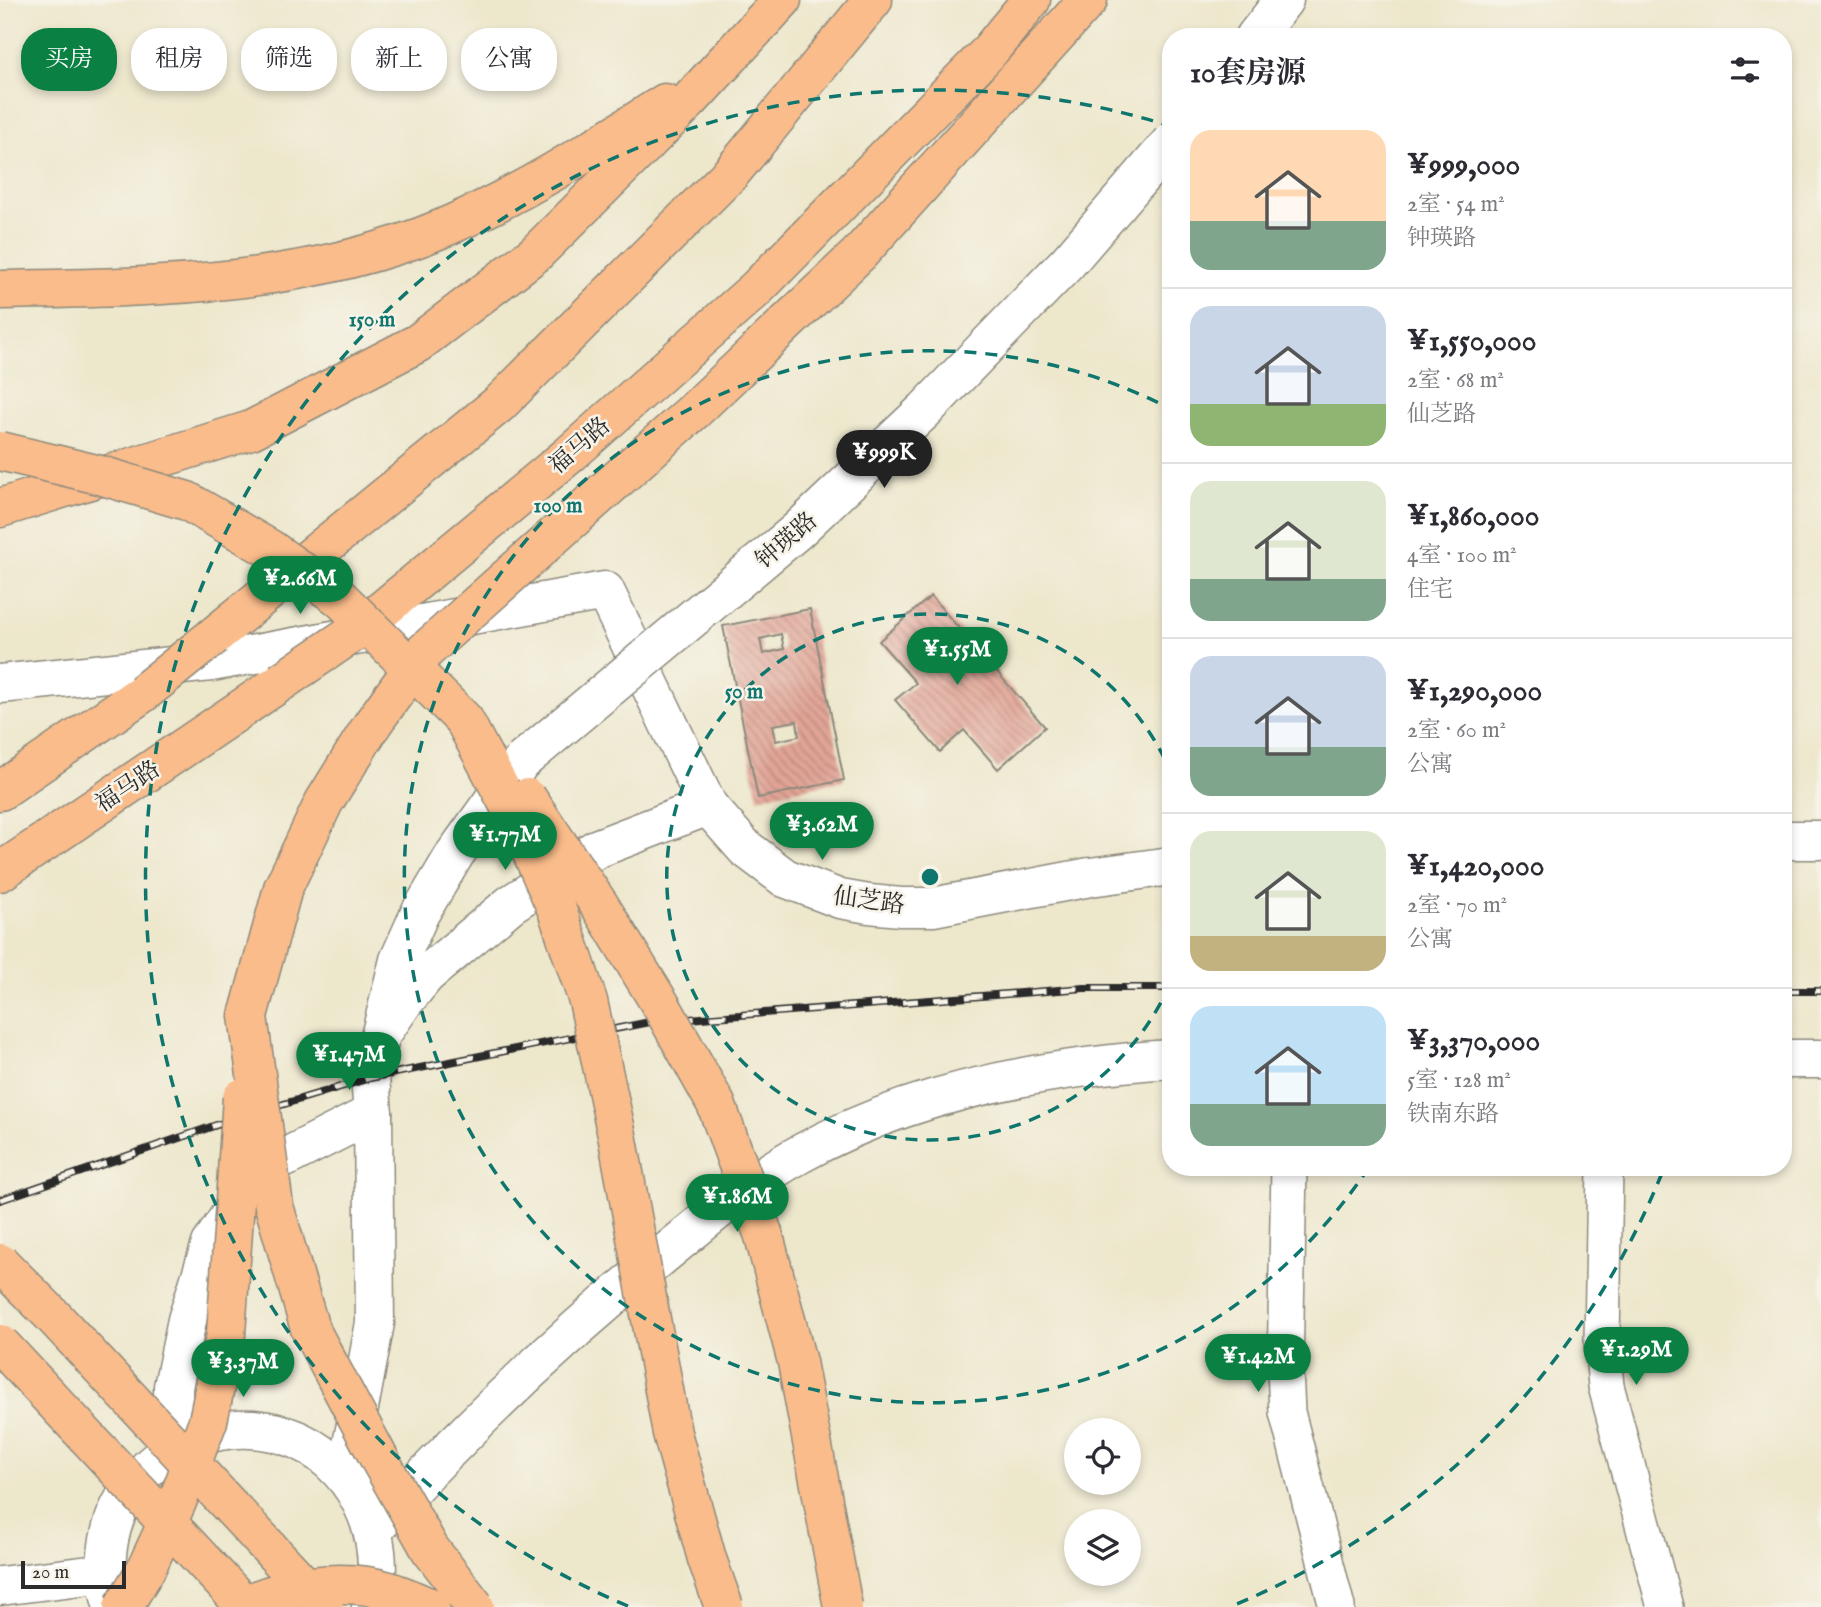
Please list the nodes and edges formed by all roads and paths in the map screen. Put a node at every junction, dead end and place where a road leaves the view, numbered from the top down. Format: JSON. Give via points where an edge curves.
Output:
{"nodes":[{"id":1,"x":781,"y":0,"type":"edge"},
{"id":2,"x":873,"y":0,"type":"edge"},
{"id":3,"x":1031,"y":0,"type":"edge"},
{"id":4,"x":1088,"y":0,"type":"edge"},
{"id":5,"x":1284,"y":0,"type":"edge"},
{"id":6,"x":1262,"y":28,"type":"edge"},
{"id":7,"x":1162,"y":152,"type":"edge"},
{"id":8,"x":9,"y":290,"type":"edge"},
{"id":9,"x":0,"y":451,"type":"edge"},
{"id":10,"x":0,"y":508,"type":"edge"},
{"id":11,"x":0,"y":684,"type":"edge"},
{"id":12,"x":464,"y":720,"type":"junction"},
{"id":13,"x":0,"y":790,"type":"edge"},
{"id":14,"x":708,"y":806,"type":"junction"},
{"id":15,"x":1821,"y":840,"type":"edge"},
{"id":16,"x":1792,"y":841,"type":"edge"},
{"id":17,"x":1162,"y":867,"type":"edge"},
{"id":18,"x":0,"y":872,"type":"edge"},
{"id":19,"x":248,"y":1016,"type":"junction"},
{"id":20,"x":379,"y":1038,"type":"junction"},
{"id":21,"x":1792,"y":1059,"type":"edge"},
{"id":22,"x":1821,"y":1059,"type":"edge"},
{"id":23,"x":1162,"y":1060,"type":"edge"},
{"id":24,"x":373,"y":1113,"type":"junction"},
{"id":25,"x":1289,"y":1176,"type":"edge"},
{"id":26,"x":1605,"y":1176,"type":"edge"},
{"id":27,"x":0,"y":1263,"type":"edge"},
{"id":28,"x":0,"y":1344,"type":"edge"},
{"id":29,"x":174,"y":1447,"type":"junction"},
{"id":30,"x":346,"y":1477,"type":"junction"},
{"id":31,"x":373,"y":1530,"type":"junction"},
{"id":32,"x":0,"y":1586,"type":"edge"},
{"id":33,"x":110,"y":1590,"type":"edge"},
{"id":34,"x":372,"y":1606,"type":"edge"},
{"id":35,"x":123,"y":1607,"type":"edge"},
{"id":36,"x":239,"y":1607,"type":"edge"},
{"id":37,"x":246,"y":1607,"type":"edge"},
{"id":38,"x":324,"y":1607,"type":"edge"},
{"id":39,"x":430,"y":1607,"type":"edge"},
{"id":40,"x":475,"y":1607,"type":"edge"},
{"id":41,"x":724,"y":1607,"type":"edge"},
{"id":42,"x":844,"y":1607,"type":"edge"},
{"id":43,"x":1337,"y":1607,"type":"edge"},
{"id":44,"x":1665,"y":1607,"type":"edge"}],
"edges":[{"from":1,"to":8,"type":"main road","via":[[687,90],[577,158],[443,228],[288,273],[215,282]]},
{"from":1,"to":10,"type":"main road","via":[[690,100],[535,254],[418,343],[251,430]]},
{"from":2,"to":13,"type":"main road","bridge":true,"via":[[731,173],[499,404],[143,693]]},
{"from":3,"to":18,"type":"main road","name":"福马路","bridge":true,"via":[[987,54],[755,289],[569,455],[363,626]]},
{"from":4,"to":19,"type":"main road","bridge":true,"via":[[859,254],[695,410],[425,651],[373,723],[318,815],[283,888]]},
{"from":5,"to":6,"type":"street"},
{"from":7,"to":20,"type":"street","name":"钟瑛路","bridge":true,"via":[[1068,262],[896,438],[797,531],[522,761],[420,913],[399,960]]},
{"from":9,"to":12,"type":"main road","bridge":true,"via":[[187,501],[270,549],[340,598]]},
{"from":11,"to":14,"type":"street","name":"仙芝路","via":[[211,662],[606,591]]},
{"from":12,"to":41,"type":"main road","bridge":true,"via":[[557,910],[588,1001],[672,1433]]},
{"from":12,"to":42,"type":"main road","bridge":true,"via":[[533,807],[600,906],[716,1104],[764,1237],[797,1362]]},
{"from":14,"to":17,"type":"street","name":"仙芝路","via":[[745,848],[785,878],[820,893],[869,905],[933,907]]},
{"from":14,"to":20,"type":"street","via":[[596,849],[511,904],[426,975]]},
{"from":15,"to":16,"type":"street"},
{"from":19,"to":35,"type":"main road","bridge":true,"via":[[226,1334],[216,1384],[208,1421],[177,1502]]},
{"from":19,"to":40,"type":"main road","bridge":true,"via":[[274,1206],[310,1328],[430,1549]]},
{"from":20,"to":24,"type":"street","name":"钟瑛路","via":[[370,1078]]},
{"from":21,"to":22,"type":"street"},
{"from":23,"to":31,"type":"street","via":[[1062,1070],[982,1086],[884,1115],[801,1153],[758,1179],[610,1297],[478,1419]]},
{"from":24,"to":29,"type":"street","via":[[258,1171],[211,1244],[187,1320],[173,1387]]},
{"from":24,"to":30,"type":"street","name":"钟瑛路","via":[[375,1323]]},
{"from":25,"to":43,"type":"street","via":[[1287,1412]]},
{"from":26,"to":44,"type":"street","via":[[1602,1343],[1606,1386]]},
{"from":27,"to":38,"type":"main road","bridge":true},
{"from":28,"to":37,"type":"main road","bridge":true},
{"from":29,"to":30,"type":"street","via":[[209,1432],[247,1428],[284,1435],[318,1452]]},
{"from":29,"to":33,"type":"street","via":[[145,1470],[122,1500],[109,1535]]},
{"from":30,"to":31,"type":"street","via":[[363,1502]]},
{"from":31,"to":34,"type":"street","via":[[378,1567]]},
{"from":32,"to":33,"type":"street"},
{"from":36,"to":39,"type":"main road","bridge":true,"via":[[267,1594],[355,1585],[387,1590]]}]}
